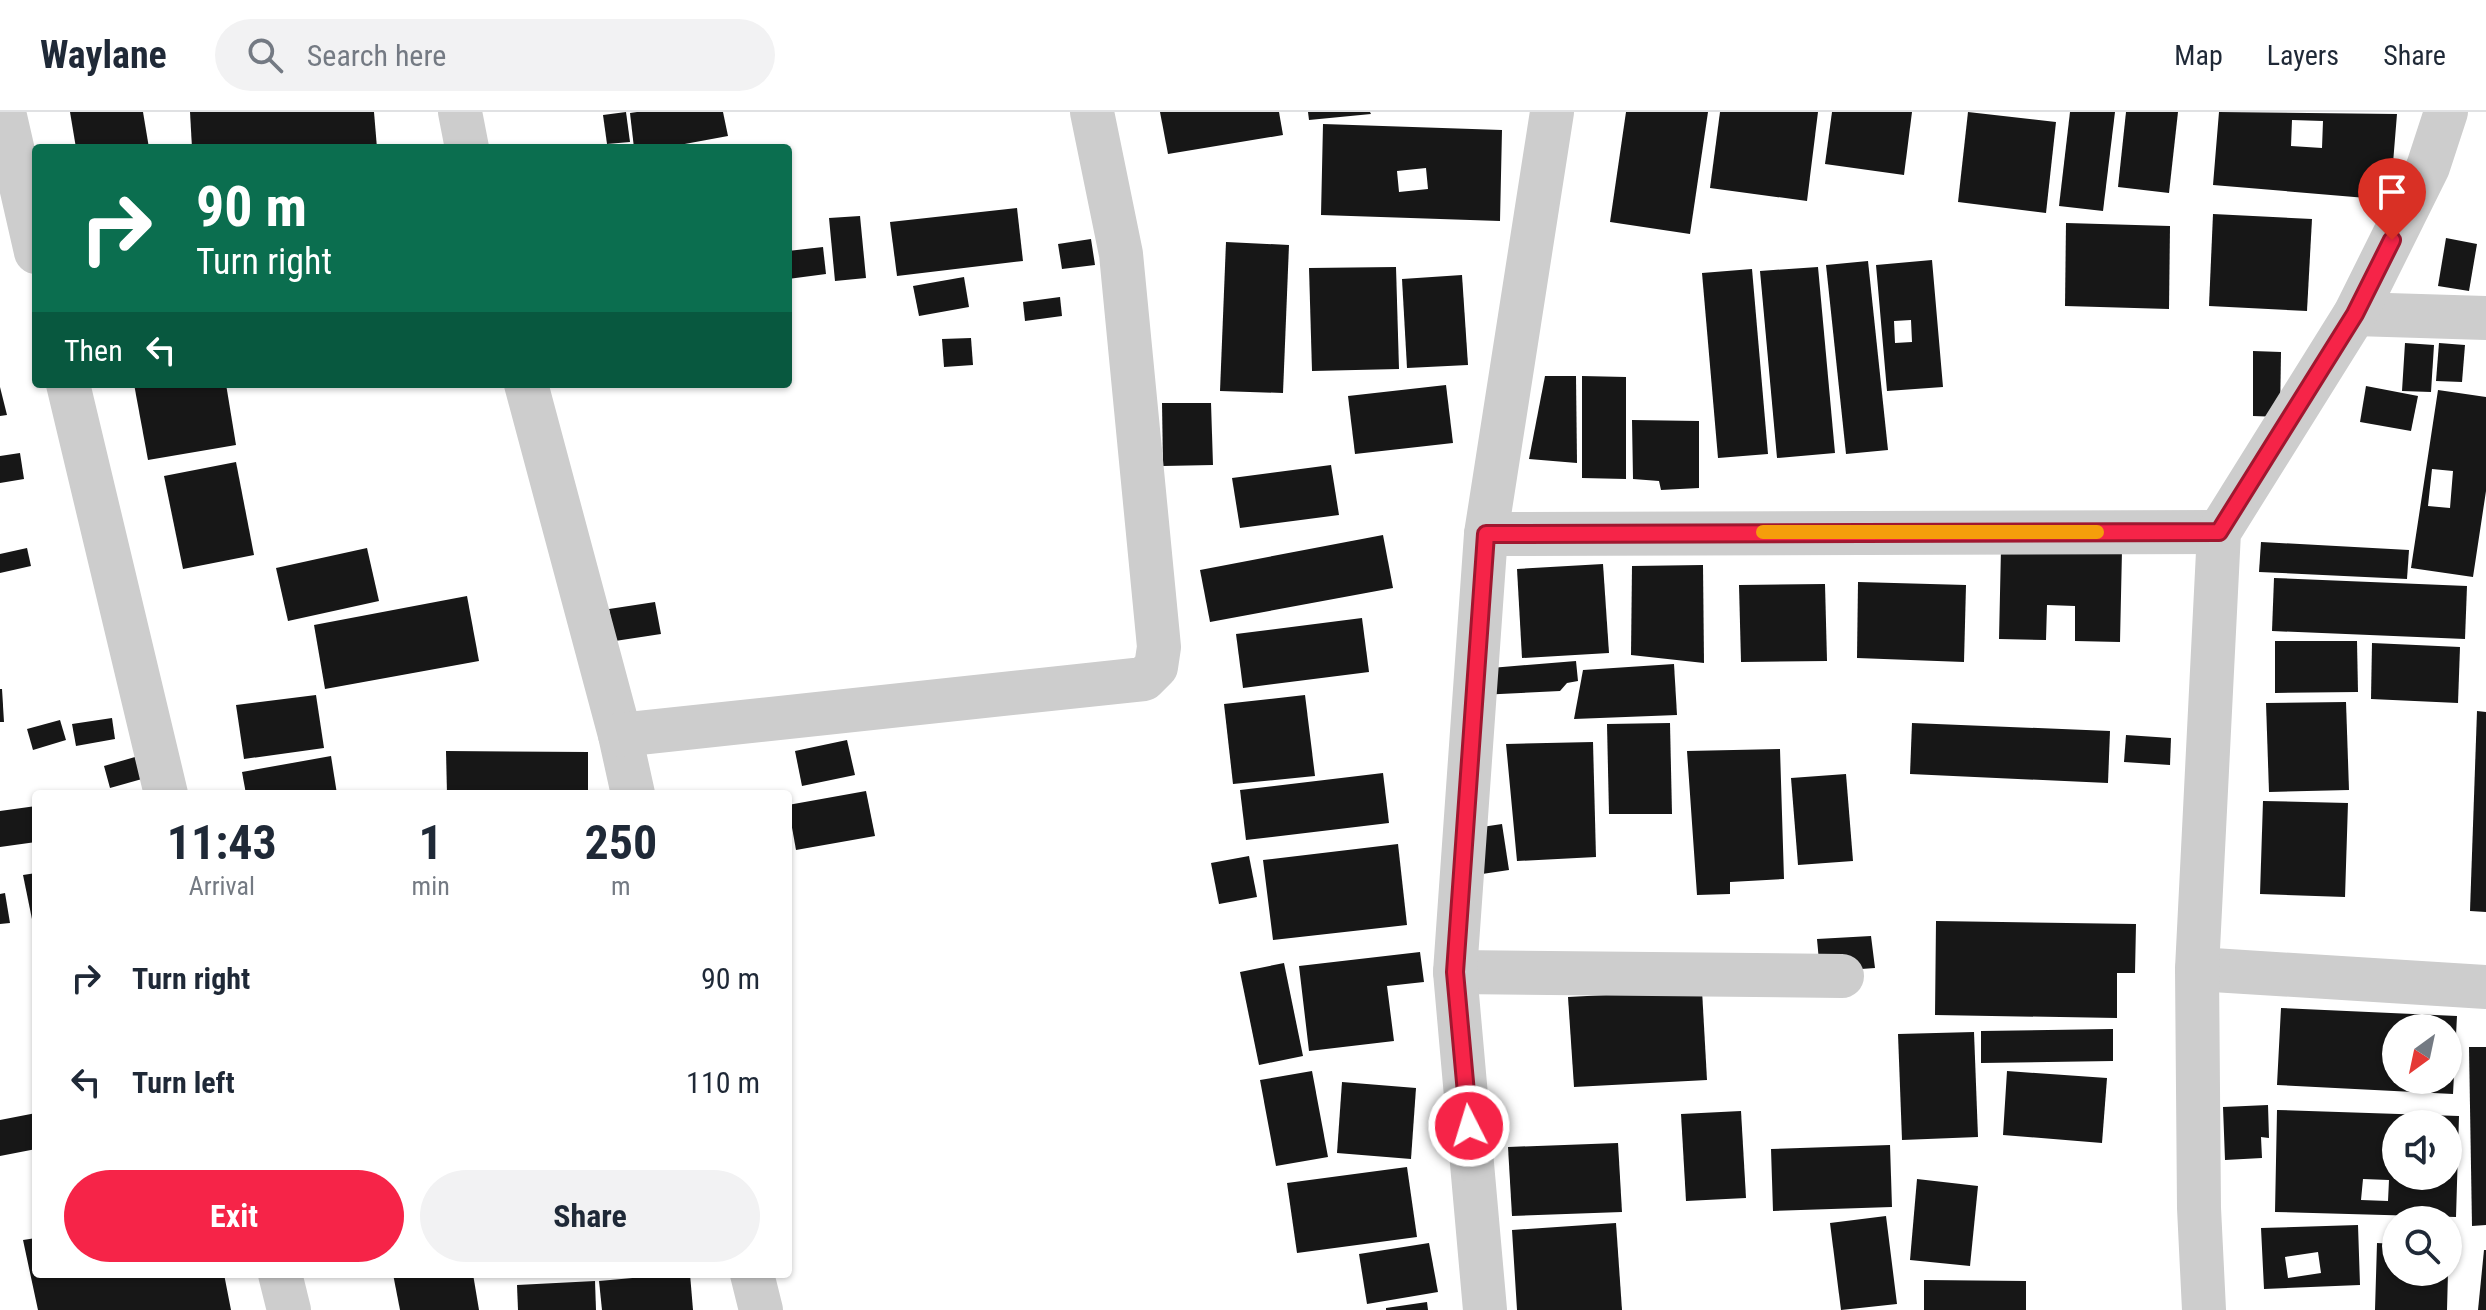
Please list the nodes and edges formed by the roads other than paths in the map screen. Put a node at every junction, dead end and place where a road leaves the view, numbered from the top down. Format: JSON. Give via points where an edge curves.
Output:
{"nodes":[{"id":1,"x":4,"y":112,"type":"edge"},
{"id":2,"x":460,"y":112,"type":"edge"},
{"id":3,"x":1092,"y":112,"type":"edge"},
{"id":4,"x":1552,"y":112,"type":"edge"},
{"id":5,"x":2446,"y":112,"type":"edge"},
{"id":6,"x":466,"y":144,"type":"edge"},
{"id":7,"x":32,"y":234,"type":"edge"},
{"id":8,"x":2355,"y":314,"type":"junction"},
{"id":9,"x":2486,"y":318,"type":"edge"},
{"id":10,"x":69,"y":388,"type":"edge"},
{"id":11,"x":527,"y":388,"type":"edge"},
{"id":12,"x":2219,"y":532,"type":"junction"},
{"id":13,"x":1486,"y":534,"type":"junction"},
{"id":14,"x":620,"y":735,"type":"junction"},
{"id":15,"x":165,"y":790,"type":"edge"},
{"id":16,"x":632,"y":790,"type":"edge"},
{"id":17,"x":2197,"y":969,"type":"junction"},
{"id":18,"x":1455,"y":972,"type":"junction"},
{"id":19,"x":1842,"y":976,"type":"dead end"},
{"id":20,"x":2486,"y":987,"type":"edge"},
{"id":21,"x":281,"y":1278,"type":"edge"},
{"id":22,"x":753,"y":1278,"type":"edge"},
{"id":23,"x":289,"y":1310,"type":"edge"},
{"id":24,"x":761,"y":1310,"type":"edge"},
{"id":25,"x":1485,"y":1310,"type":"edge"},
{"id":26,"x":2204,"y":1310,"type":"edge"}],
"edges":[{"from":1,"to":7,"type":"street"},
{"from":2,"to":6,"type":"street"},
{"from":3,"to":14,"type":"street","via":[[1121,254],[1159,647],[1156,667],[1144,679]]},
{"from":4,"to":13,"type":"street"},
{"from":5,"to":8,"type":"street","via":[[2428,167]]},
{"from":8,"to":9,"type":"street"},
{"from":8,"to":12,"type":"street"},
{"from":10,"to":15,"type":"street"},
{"from":11,"to":14,"type":"street"},
{"from":12,"to":13,"type":"street"},
{"from":12,"to":17,"type":"street"},
{"from":13,"to":18,"type":"street"},
{"from":14,"to":16,"type":"street"},
{"from":17,"to":20,"type":"street"},
{"from":17,"to":26,"type":"street"},
{"from":18,"to":19,"type":"street"},
{"from":18,"to":25,"type":"street"},
{"from":21,"to":23,"type":"street"},
{"from":22,"to":24,"type":"street"}]}
